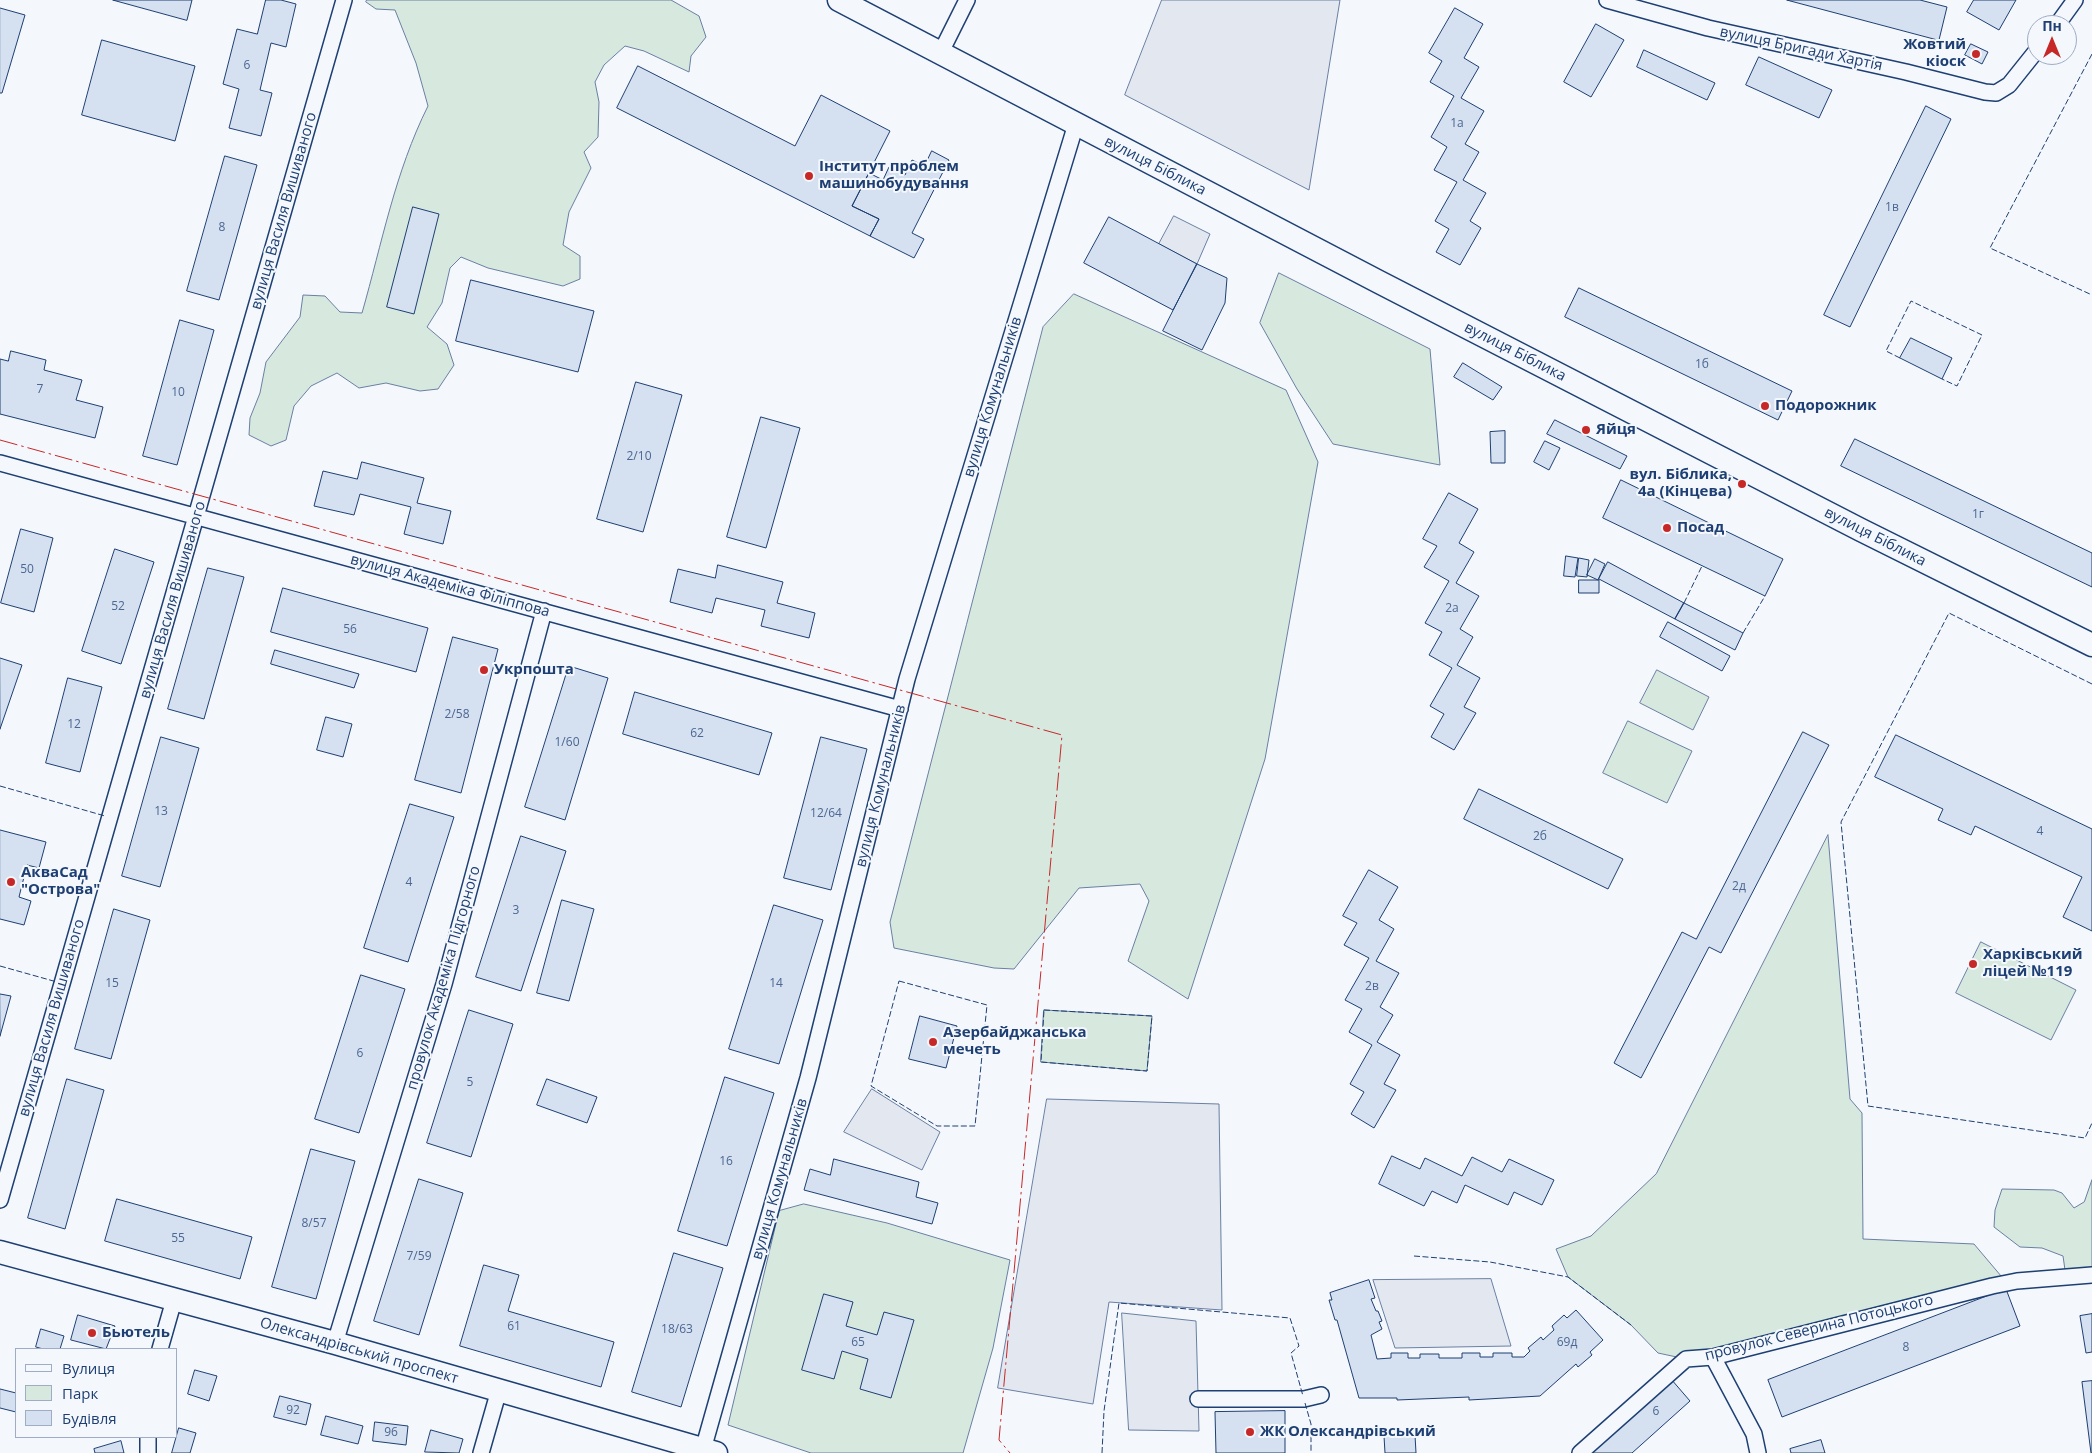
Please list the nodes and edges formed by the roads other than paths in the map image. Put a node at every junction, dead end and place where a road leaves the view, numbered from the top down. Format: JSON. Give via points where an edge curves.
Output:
{"nodes":[{"id":1,"x":344,"y":0,"type":"edge"},
{"id":2,"x":839,"y":0,"type":"edge"},
{"id":3,"x":967,"y":0,"type":"edge"},
{"id":4,"x":1607,"y":0,"type":"edge"},
{"id":5,"x":2075,"y":0,"type":"edge"},
{"id":6,"x":2064,"y":15,"type":"edge"},
{"id":7,"x":940,"y":54,"type":"junction"},
{"id":8,"x":2027,"y":62,"type":"edge"},
{"id":9,"x":1076,"y":124,"type":"junction"},
{"id":10,"x":0,"y":464,"type":"edge"},
{"id":11,"x":197,"y":516,"type":"junction"},
{"id":12,"x":544,"y":611,"type":"junction"},
{"id":13,"x":2092,"y":644,"type":"edge"},
{"id":14,"x":900,"y":708,"type":"junction"},
{"id":15,"x":0,"y":1200,"type":"edge"},
{"id":16,"x":0,"y":1252,"type":"edge"},
{"id":17,"x":2092,"y":1275,"type":"edge"},
{"id":18,"x":174,"y":1300,"type":"junction"},
{"id":19,"x":335,"y":1343,"type":"junction"},
{"id":20,"x":160,"y":1348,"type":"edge"},
{"id":21,"x":1713,"y":1357,"type":"junction"},
{"id":22,"x":498,"y":1390,"type":"junction"},
{"id":23,"x":1321,"y":1394,"type":"dead end"},
{"id":24,"x":1198,"y":1399,"type":"dead end"},
{"id":25,"x":148,"y":1438,"type":"edge"},
{"id":26,"x":707,"y":1452,"type":"edge"},
{"id":27,"x":148,"y":1453,"type":"edge"},
{"id":28,"x":481,"y":1453,"type":"edge"},
{"id":29,"x":1580,"y":1453,"type":"edge"},
{"id":30,"x":1758,"y":1453,"type":"edge"}],
"edges":[{"from":1,"to":11,"type":"street","name":"вулиця Василя Вишиваного"},
{"from":2,"to":7,"type":"street"},
{"from":3,"to":7,"type":"street"},
{"from":4,"to":8,"type":"street","name":"вулиця Бригади Хартія","via":[[1708,28],[1984,92],[1996,93],[2009,85]]},
{"from":5,"to":6,"type":"street"},
{"from":7,"to":9,"type":"street","name":"вулиця Біблика"},
{"from":9,"to":13,"type":"street","name":"вулиця Біблика","via":[[1838,518]]},
{"from":9,"to":14,"type":"street","name":"вулиця Комунальників"},
{"from":10,"to":11,"type":"street","name":"вулиця Академіка Філіппова"},
{"from":11,"to":12,"type":"street","name":"вулиця Академіка Філіппова"},
{"from":11,"to":15,"type":"street","name":"вулиця Василя Вишиваного"},
{"from":12,"to":14,"type":"street","name":"вулиця Академіка Філіппова"},
{"from":12,"to":19,"type":"street","name":"провулок Академіка Підгорного","via":[[444,984]]},
{"from":14,"to":26,"type":"street","name":"вулиця Комунальників","via":[[808,1078]]},
{"from":16,"to":18,"type":"street","name":"Олександрівський проспект"},
{"from":17,"to":21,"type":"street","name":"провулок Северина Потоцького","via":[[2007,1283]]},
{"from":18,"to":19,"type":"street","name":"Олександрівський проспект"},
{"from":18,"to":20,"type":"street"},
{"from":19,"to":22,"type":"street","name":"Олександрівський проспект"},
{"from":21,"to":29,"type":"street","name":"провулок Северина Потоцького","via":[[1686,1359]]},
{"from":21,"to":30,"type":"street","via":[[1754,1434]]},
{"from":22,"to":26,"type":"street","name":"Олександрівський проспект"},
{"from":22,"to":28,"type":"street"},
{"from":23,"to":24,"type":"street","via":[[1304,1399]]},
{"from":25,"to":27,"type":"street"}]}
